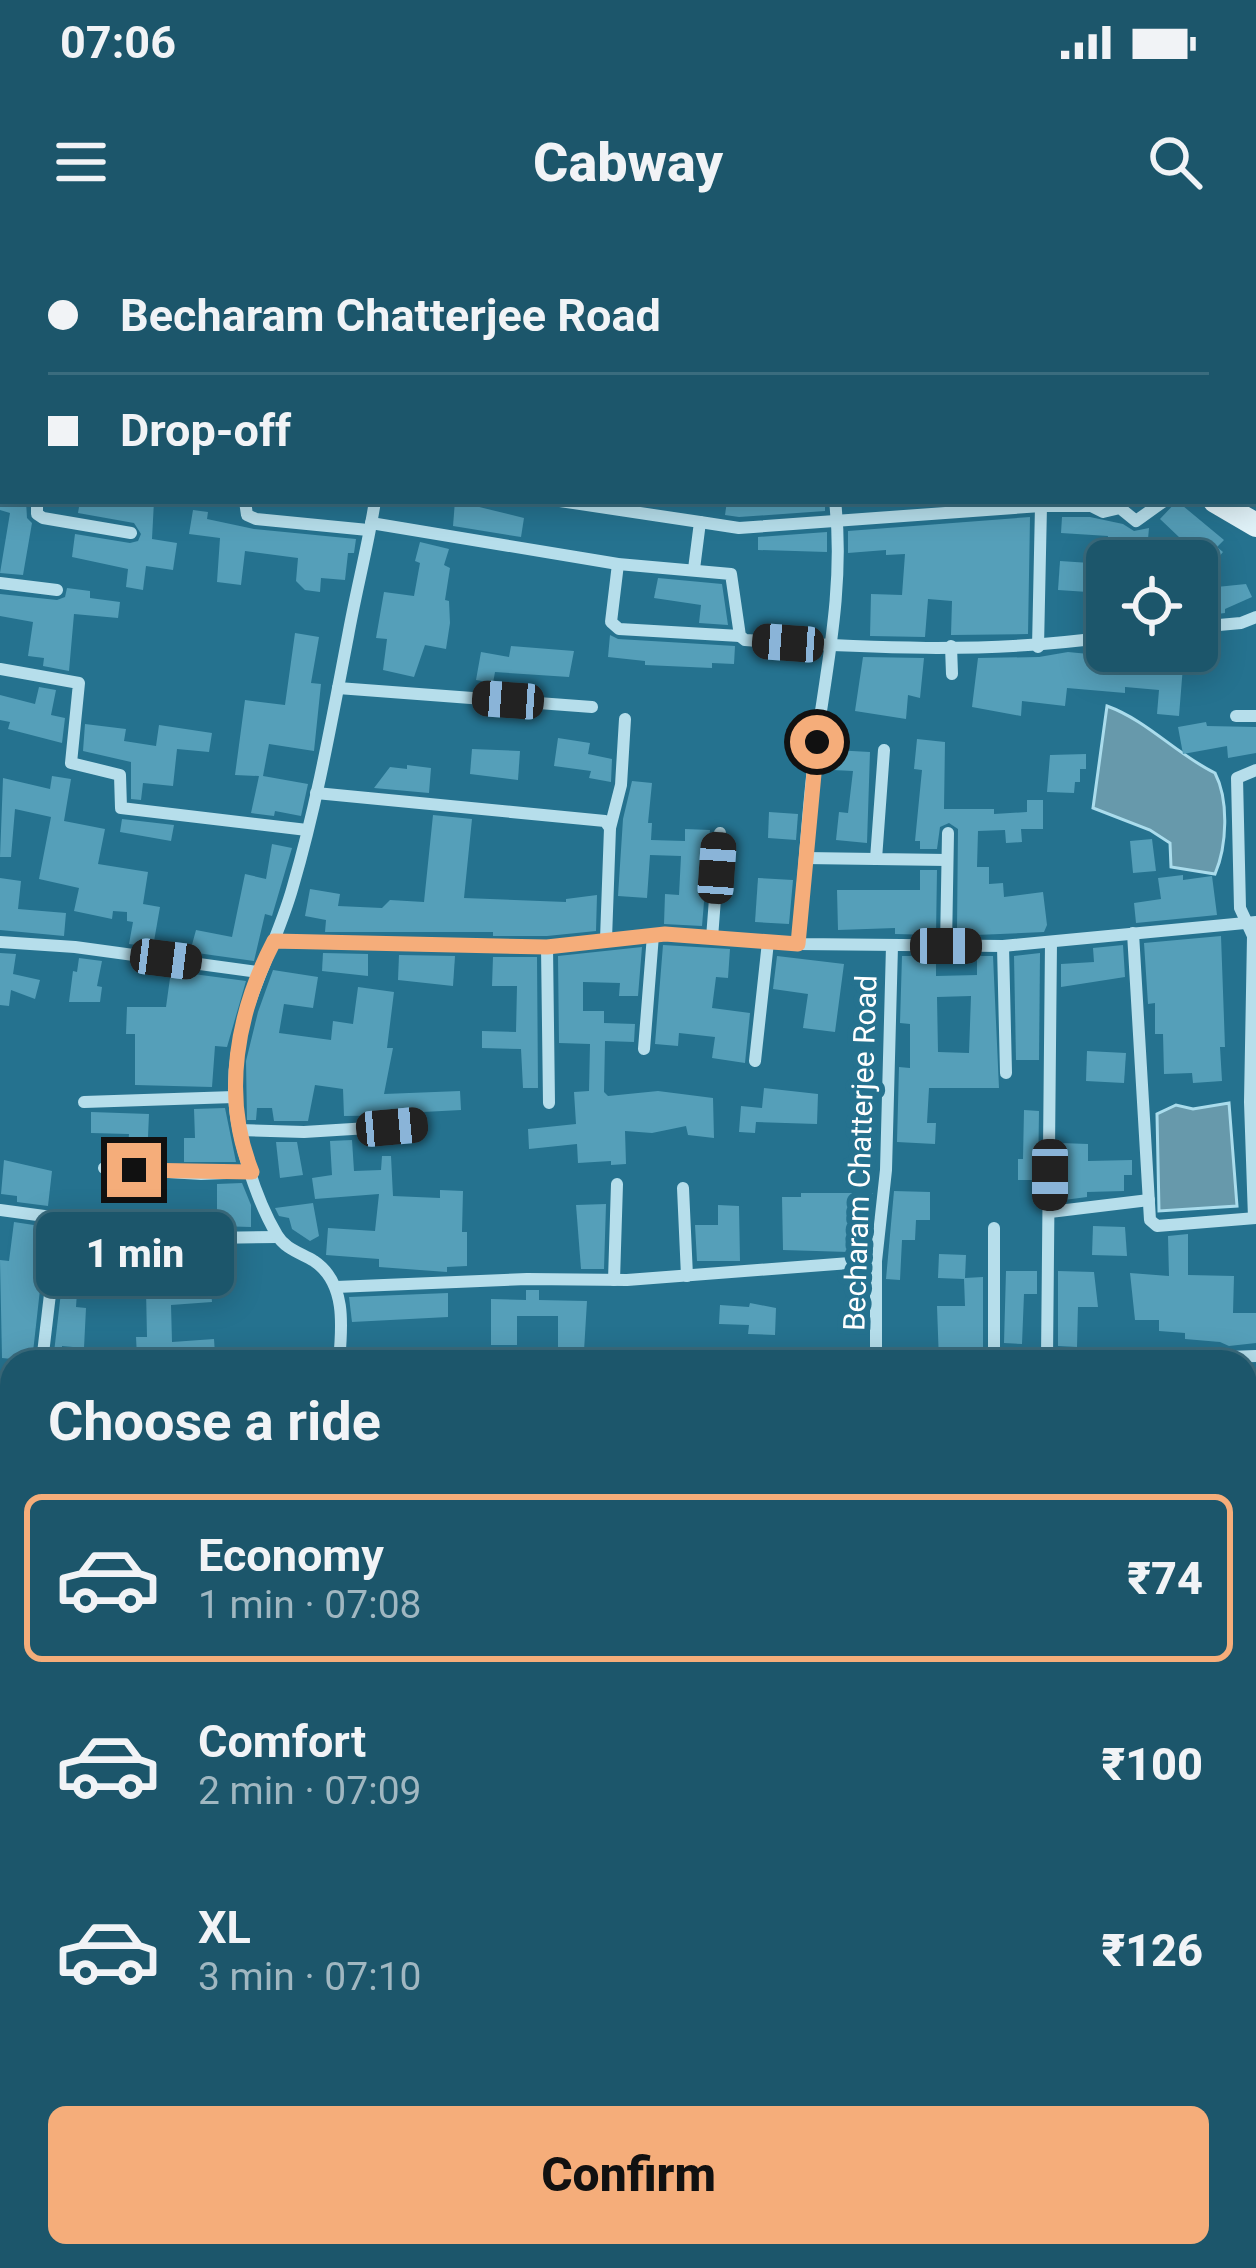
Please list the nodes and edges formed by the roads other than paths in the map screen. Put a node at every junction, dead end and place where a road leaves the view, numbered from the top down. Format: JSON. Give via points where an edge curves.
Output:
{"nodes":[{"id":1,"x":37,"y":504,"type":"edge"},
{"id":2,"x":245,"y":504,"type":"edge"},
{"id":3,"x":374,"y":504,"type":"edge"},
{"id":4,"x":580,"y":504,"type":"edge"},
{"id":5,"x":835,"y":504,"type":"edge"},
{"id":6,"x":1160,"y":504,"type":"edge"},
{"id":7,"x":1220,"y":504,"type":"edge"},
{"id":8,"x":1041,"y":506,"type":"junction"},
{"id":9,"x":700,"y":522,"type":"junction"},
{"id":10,"x":838,"y":522,"type":"junction"},
{"id":11,"x":1256,"y":525,"type":"edge"},
{"id":12,"x":370,"y":527,"type":"junction"},
{"id":13,"x":131,"y":533,"type":"dead end"},
{"id":14,"x":618,"y":564,"type":"junction"},
{"id":15,"x":694,"y":569,"type":"junction"},
{"id":16,"x":0,"y":583,"type":"edge"},
{"id":17,"x":57,"y":590,"type":"dead end"},
{"id":18,"x":1256,"y":617,"type":"edge"},
{"id":19,"x":1218,"y":625,"type":"edge"},
{"id":20,"x":740,"y":635,"type":"junction"},
{"id":21,"x":1086,"y":640,"type":"edge"},
{"id":22,"x":831,"y":645,"type":"junction"},
{"id":23,"x":951,"y":646,"type":"junction"},
{"id":24,"x":1038,"y":647,"type":"junction"},
{"id":25,"x":0,"y":669,"type":"edge"},
{"id":26,"x":952,"y":674,"type":"dead end"},
{"id":27,"x":338,"y":688,"type":"junction"},
{"id":28,"x":592,"y":707,"type":"dead end"},
{"id":29,"x":1236,"y":716,"type":"dead end"},
{"id":30,"x":1256,"y":716,"type":"edge"},
{"id":31,"x":625,"y":719,"type":"dead end"},
{"id":32,"x":884,"y":750,"type":"dead end"},
{"id":33,"x":1256,"y":770,"type":"edge"},
{"id":34,"x":316,"y":793,"type":"junction"},
{"id":35,"x":610,"y":828,"type":"junction"},
{"id":36,"x":307,"y":830,"type":"junction"},
{"id":37,"x":720,"y":833,"type":"dead end"},
{"id":38,"x":947,"y":833,"type":"dead end"},
{"id":39,"x":806,"y":858,"type":"junction"},
{"id":40,"x":876,"y":859,"type":"junction"},
{"id":41,"x":946,"y":860,"type":"junction"},
{"id":42,"x":1252,"y":922,"type":"edge"},
{"id":43,"x":1133,"y":933,"type":"junction"},
{"id":44,"x":652,"y":935,"type":"junction"},
{"id":45,"x":712,"y":938,"type":"junction"},
{"id":46,"x":606,"y":939,"type":"junction"},
{"id":47,"x":274,"y":941,"type":"junction"},
{"id":48,"x":0,"y":942,"type":"edge"},
{"id":49,"x":768,"y":942,"type":"junction"},
{"id":50,"x":1051,"y":942,"type":"junction"},
{"id":51,"x":793,"y":944,"type":"junction"},
{"id":52,"x":898,"y":946,"type":"junction"},
{"id":53,"x":946,"y":946,"type":"junction"},
{"id":54,"x":1004,"y":946,"type":"junction"},
{"id":55,"x":547,"y":947,"type":"junction"},
{"id":56,"x":1255,"y":962,"type":"edge"},
{"id":57,"x":258,"y":972,"type":"junction"},
{"id":58,"x":1255,"y":1004,"type":"edge"},
{"id":59,"x":644,"y":1048,"type":"dead end"},
{"id":60,"x":755,"y":1060,"type":"dead end"},
{"id":61,"x":1006,"y":1073,"type":"dead end"},
{"id":62,"x":234,"y":1096,"type":"junction"},
{"id":63,"x":84,"y":1102,"type":"dead end"},
{"id":64,"x":549,"y":1103,"type":"dead end"},
{"id":65,"x":417,"y":1125,"type":"dead end"},
{"id":66,"x":241,"y":1130,"type":"junction"},
{"id":67,"x":104,"y":1168,"type":"dead end"},
{"id":68,"x":252,"y":1172,"type":"junction"},
{"id":69,"x":617,"y":1184,"type":"dead end"},
{"id":70,"x":683,"y":1188,"type":"dead end"},
{"id":71,"x":1149,"y":1200,"type":"junction"},
{"id":72,"x":0,"y":1210,"type":"edge"},
{"id":73,"x":1050,"y":1212,"type":"junction"},
{"id":74,"x":59,"y":1217,"type":"junction"},
{"id":75,"x":1255,"y":1218,"type":"edge"},
{"id":76,"x":994,"y":1228,"type":"dead end"},
{"id":77,"x":278,"y":1237,"type":"junction"},
{"id":78,"x":876,"y":1261,"type":"junction"},
{"id":79,"x":687,"y":1276,"type":"junction"},
{"id":80,"x":614,"y":1280,"type":"junction"},
{"id":81,"x":336,"y":1287,"type":"junction"},
{"id":82,"x":43,"y":1350,"type":"edge"},
{"id":83,"x":340,"y":1350,"type":"edge"},
{"id":84,"x":876,"y":1350,"type":"edge"},
{"id":85,"x":994,"y":1350,"type":"edge"},
{"id":86,"x":1047,"y":1350,"type":"edge"}],
"edges":[{"from":1,"to":13,"type":"street","via":[[43,518]]},
{"from":2,"to":12,"type":"street","via":[[256,519]]},
{"from":3,"to":12,"type":"street"},
{"from":4,"to":9,"type":"street"},
{"from":5,"to":10,"type":"street"},
{"from":6,"to":8,"type":"street","via":[[1136,520],[1120,508]]},
{"from":7,"to":11,"type":"street"},
{"from":8,"to":10,"type":"street"},
{"from":8,"to":24,"type":"street"},
{"from":9,"to":10,"type":"street","via":[[739,529]]},
{"from":9,"to":15,"type":"street"},
{"from":10,"to":22,"type":"street"},
{"from":12,"to":14,"type":"street"},
{"from":12,"to":27,"type":"street"},
{"from":14,"to":15,"type":"street"},
{"from":14,"to":20,"type":"street","via":[[611,622],[619,629]]},
{"from":15,"to":20,"type":"street","via":[[733,574]]},
{"from":16,"to":17,"type":"street"},
{"from":18,"to":19,"type":"street"},
{"from":20,"to":22,"type":"street"},
{"from":21,"to":24,"type":"street"},
{"from":22,"to":23,"type":"street"},
{"from":22,"to":39,"type":"street"},
{"from":23,"to":24,"type":"street"},
{"from":23,"to":26,"type":"street"},
{"from":25,"to":36,"type":"street","via":[[79,683],[71,763],[121,775],[121,808]]},
{"from":27,"to":28,"type":"street"},
{"from":27,"to":34,"type":"street"},
{"from":29,"to":30,"type":"street"},
{"from":31,"to":35,"type":"street"},
{"from":32,"to":40,"type":"street"},
{"from":33,"to":42,"type":"street","via":[[1237,778],[1240,908]]},
{"from":34,"to":35,"type":"street","via":[[605,821]]},
{"from":34,"to":36,"type":"street"},
{"from":35,"to":46,"type":"street"},
{"from":36,"to":47,"type":"street"},
{"from":37,"to":45,"type":"street"},
{"from":38,"to":41,"type":"street"},
{"from":39,"to":40,"type":"street"},
{"from":39,"to":51,"type":"street"},
{"from":40,"to":41,"type":"street"},
{"from":41,"to":53,"type":"street"},
{"from":42,"to":43,"type":"street"},
{"from":42,"to":56,"type":"street"},
{"from":43,"to":50,"type":"street"},
{"from":43,"to":71,"type":"street"},
{"from":44,"to":45,"type":"street","name":"Becharam Chatterjee Road"},
{"from":44,"to":46,"type":"street","name":"Becharam Chatterjee Road"},
{"from":44,"to":59,"type":"street"},
{"from":45,"to":49,"type":"street","name":"Becharam Chatterjee Road"},
{"from":46,"to":55,"type":"street","name":"Becharam Chatterjee Road"},
{"from":47,"to":55,"type":"street","name":"Becharam Chatterjee Road"},
{"from":47,"to":57,"type":"street"},
{"from":48,"to":57,"type":"street"},
{"from":49,"to":51,"type":"street","name":"Becharam Chatterjee Road"},
{"from":49,"to":60,"type":"street"},
{"from":50,"to":54,"type":"street"},
{"from":50,"to":73,"type":"street"},
{"from":51,"to":52,"type":"street","name":"Becharam Chatterjee Road"},
{"from":52,"to":53,"type":"street"},
{"from":52,"to":78,"type":"street","name":"Becharam Chatterjee Road"},
{"from":53,"to":54,"type":"street"},
{"from":54,"to":61,"type":"street"},
{"from":55,"to":64,"type":"street"},
{"from":56,"to":58,"type":"street"},
{"from":57,"to":62,"type":"street"},
{"from":58,"to":75,"type":"street"},
{"from":62,"to":63,"type":"street"},
{"from":62,"to":66,"type":"street"},
{"from":65,"to":66,"type":"street"},
{"from":66,"to":68,"type":"street"},
{"from":67,"to":68,"type":"street"},
{"from":68,"to":77,"type":"street"},
{"from":69,"to":80,"type":"street"},
{"from":70,"to":79,"type":"street"},
{"from":71,"to":73,"type":"street"},
{"from":71,"to":75,"type":"street","via":[[1156,1226]]},
{"from":72,"to":74,"type":"street"},
{"from":73,"to":86,"type":"street"},
{"from":74,"to":77,"type":"street","via":[[206,1238]]},
{"from":74,"to":82,"type":"street"},
{"from":76,"to":85,"type":"street"},
{"from":77,"to":81,"type":"street"},
{"from":78,"to":79,"type":"street"},
{"from":78,"to":84,"type":"street","name":"Becharam Chatterjee Road"},
{"from":79,"to":80,"type":"street"},
{"from":80,"to":81,"type":"street"},
{"from":81,"to":83,"type":"street"}]}
